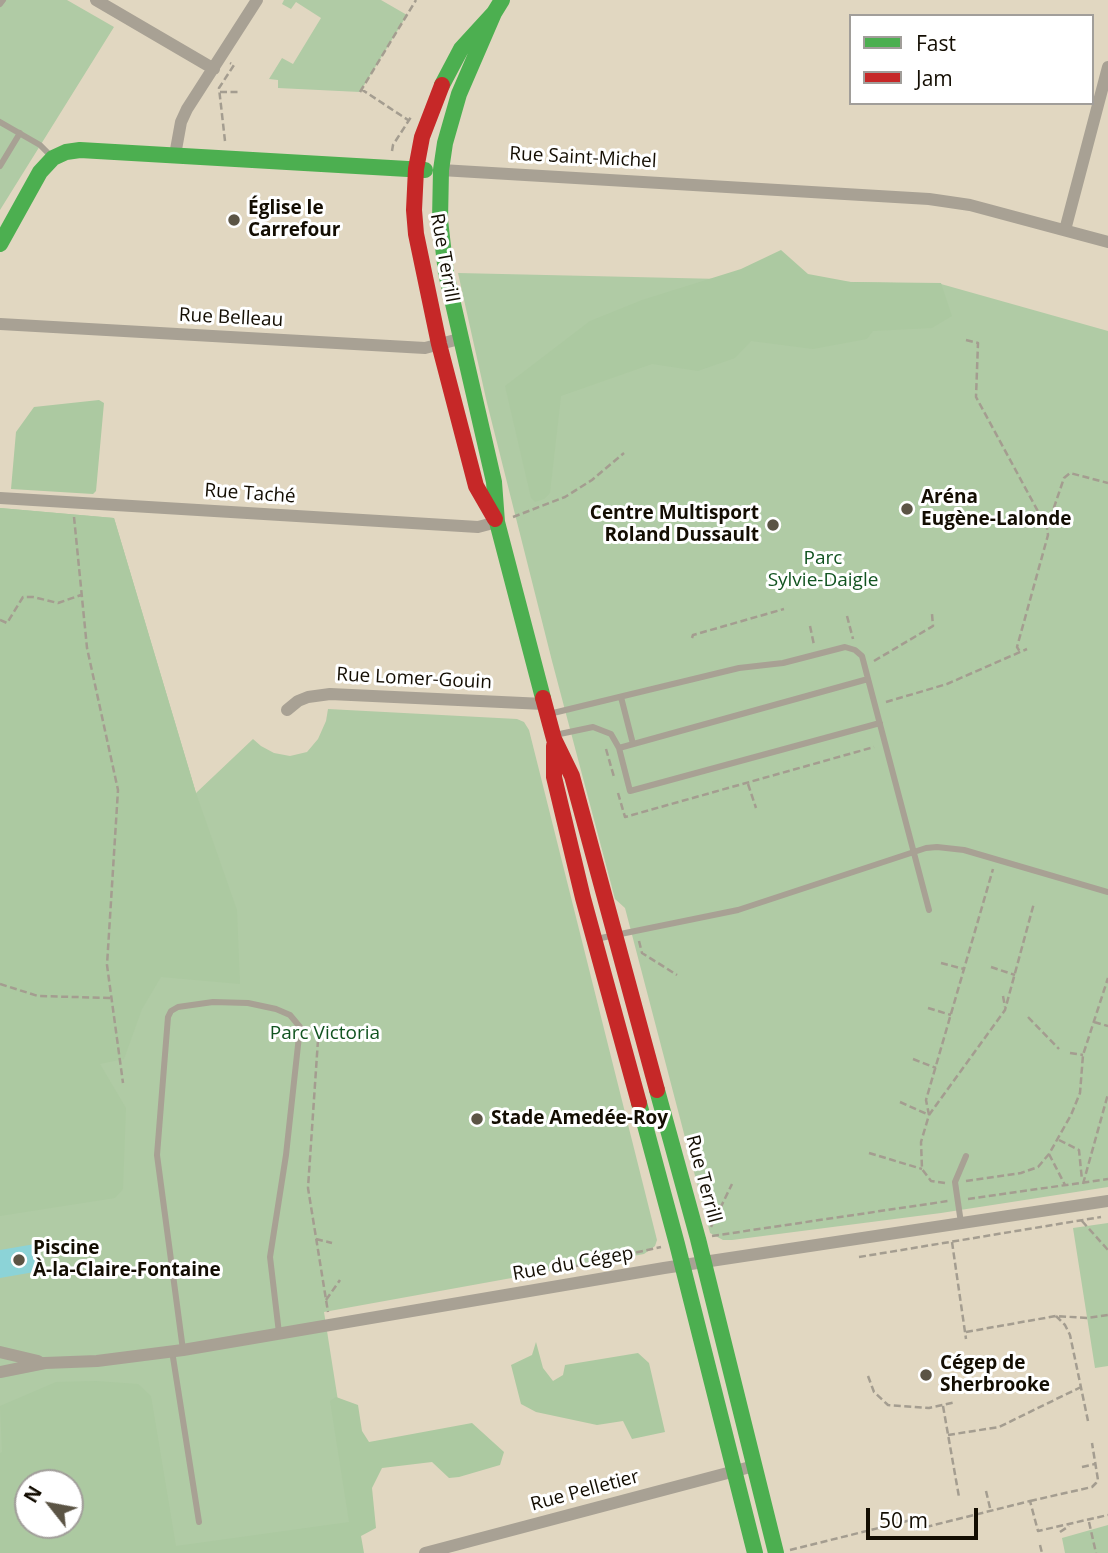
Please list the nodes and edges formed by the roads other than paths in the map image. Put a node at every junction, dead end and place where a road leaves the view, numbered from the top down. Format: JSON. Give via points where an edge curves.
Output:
{"nodes":[{"id":1,"x":3,"y":0,"type":"edge"},
{"id":2,"x":96,"y":0,"type":"edge"},
{"id":3,"x":257,"y":0,"type":"edge"},
{"id":4,"x":0,"y":5,"type":"edge"},
{"id":5,"x":498,"y":6,"type":"edge"},
{"id":6,"x":1108,"y":67,"type":"edge"},
{"id":7,"x":214,"y":69,"type":"junction"},
{"id":8,"x":0,"y":122,"type":"edge"},
{"id":9,"x":20,"y":134,"type":"junction"},
{"id":10,"x":176,"y":155,"type":"junction"},
{"id":11,"x":53,"y":158,"type":"junction"},
{"id":12,"x":0,"y":166,"type":"edge"},
{"id":13,"x":416,"y":169,"type":"junction"},
{"id":14,"x":441,"y":170,"type":"junction"},
{"id":15,"x":1065,"y":230,"type":"junction"},
{"id":16,"x":1108,"y":242,"type":"edge"},
{"id":17,"x":0,"y":244,"type":"edge"},
{"id":18,"x":0,"y":324,"type":"edge"},
{"id":19,"x":459,"y":339,"type":"junction"},
{"id":20,"x":439,"y":344,"type":"junction"},
{"id":21,"x":0,"y":498,"type":"edge"},
{"id":22,"x":497,"y":522,"type":"junction"},
{"id":23,"x":868,"y":679,"type":"junction"},
{"id":24,"x":621,"y":697,"type":"junction"},
{"id":25,"x":546,"y":709,"type":"junction"},
{"id":26,"x":287,"y":710,"type":"dead end"},
{"id":27,"x":880,"y":723,"type":"junction"},
{"id":28,"x":553,"y":738,"type":"junction"},
{"id":29,"x":633,"y":744,"type":"junction"},
{"id":30,"x":618,"y":748,"type":"junction"},
{"id":31,"x":914,"y":852,"type":"junction"},
{"id":32,"x":1108,"y":892,"type":"edge"},
{"id":33,"x":929,"y":910,"type":"dead end"},
{"id":34,"x":615,"y":936,"type":"junction"},
{"id":35,"x":594,"y":940,"type":"junction"},
{"id":36,"x":966,"y":1156,"type":"dead end"},
{"id":37,"x":1108,"y":1201,"type":"edge"},
{"id":38,"x":955,"y":1224,"type":"junction"},
{"id":39,"x":704,"y":1262,"type":"junction"},
{"id":40,"x":682,"y":1265,"type":"junction"},
{"id":41,"x":279,"y":1335,"type":"junction"},
{"id":42,"x":178,"y":1350,"type":"junction"},
{"id":43,"x":0,"y":1352,"type":"edge"},
{"id":44,"x":46,"y":1363,"type":"junction"},
{"id":45,"x":0,"y":1371,"type":"edge"},
{"id":46,"x":754,"y":1466,"type":"junction"},
{"id":47,"x":734,"y":1472,"type":"junction"},
{"id":48,"x":199,"y":1522,"type":"dead end"},
{"id":49,"x":782,"y":1551,"type":"edge"},
{"id":50,"x":425,"y":1553,"type":"edge"},
{"id":51,"x":755,"y":1553,"type":"edge"}],
"edges":[{"from":1,"to":4,"type":"lane"},
{"from":2,"to":7,"type":"street"},
{"from":3,"to":7,"type":"street"},
{"from":5,"to":13,"type":"street","name":"Rue Terrill","via":[[461,49],[443,82],[422,137]]},
{"from":5,"to":14,"type":"street","name":"Rue Terrill","via":[[450,122]]},
{"from":6,"to":15,"type":"street"},
{"from":7,"to":10,"type":"street","via":[[181,122]]},
{"from":8,"to":9,"type":"lane"},
{"from":9,"to":11,"type":"lane"},
{"from":9,"to":12,"type":"lane"},
{"from":10,"to":11,"type":"street","name":"Rue Saint-Michel","via":[[80,150]]},
{"from":10,"to":13,"type":"street","name":"Rue Saint-Michel"},
{"from":11,"to":17,"type":"street","via":[[40,172]]},
{"from":13,"to":14,"type":"street","name":"Rue Saint-Michel"},
{"from":13,"to":20,"type":"street","name":"Rue Terrill","via":[[416,234]]},
{"from":14,"to":15,"type":"street","name":"Rue Saint-Michel","via":[[929,199]]},
{"from":14,"to":19,"type":"street","name":"Rue Terrill","via":[[442,247]]},
{"from":15,"to":16,"type":"street","name":"Rue Saint-Michel"},
{"from":18,"to":20,"type":"street","name":"Rue Belleau","via":[[425,348]]},
{"from":19,"to":20,"type":"street","name":"Rue Belleau"},
{"from":19,"to":22,"type":"street","name":"Rue Terrill","via":[[494,482]]},
{"from":20,"to":22,"type":"street","name":"Rue Terrill","via":[[476,486]]},
{"from":21,"to":22,"type":"street","name":"Rue Taché","via":[[478,527]]},
{"from":22,"to":25,"type":"street","name":"Rue Terrill"},
{"from":23,"to":24,"type":"lane","via":[[862,656],[845,647]]},
{"from":23,"to":27,"type":"lane"},
{"from":23,"to":29,"type":"lane"},
{"from":24,"to":25,"type":"lane"},
{"from":24,"to":29,"type":"lane"},
{"from":25,"to":26,"type":"street","name":"Rue Lomer-Gouin","via":[[330,694],[308,697]]},
{"from":25,"to":28,"type":"street","name":"Rue Terrill"},
{"from":27,"to":30,"type":"lane","via":[[630,791]]},
{"from":27,"to":31,"type":"lane"},
{"from":28,"to":30,"type":"lane","via":[[593,727],[611,734]]},
{"from":28,"to":34,"type":"street","name":"Rue Terrill","via":[[572,776]]},
{"from":28,"to":35,"type":"street","name":"Rue Terrill","via":[[554,777]]},
{"from":29,"to":30,"type":"lane"},
{"from":31,"to":32,"type":"lane","via":[[953,848]]},
{"from":31,"to":33,"type":"lane"},
{"from":31,"to":34,"type":"lane","via":[[738,910]]},
{"from":34,"to":35,"type":"lane"},
{"from":34,"to":39,"type":"street","name":"Rue Terrill"},
{"from":35,"to":40,"type":"street","name":"Rue Terrill"},
{"from":36,"to":38,"type":"lane","via":[[955,1182]]},
{"from":37,"to":38,"type":"street","name":"Rue du Cégep"},
{"from":38,"to":39,"type":"street","name":"Rue du Cégep"},
{"from":39,"to":40,"type":"street","name":"Rue du Cégep"},
{"from":39,"to":46,"type":"street","name":"Rue Terrill"},
{"from":40,"to":41,"type":"street","name":"Rue du Cégep"},
{"from":40,"to":47,"type":"street","name":"Rue Terrill"},
{"from":41,"to":42,"type":"street","name":"Rue du Cégep"},
{"from":41,"to":42,"type":"lane","via":[[270,1257],[300,1027],[290,1014],[248,1003],[178,1007],[168,1017],[157,1155]]},
{"from":42,"to":44,"type":"street","name":"Rue du Cégep"},
{"from":42,"to":48,"type":"lane"},
{"from":43,"to":44,"type":"street","name":"Rue du Cégep"},
{"from":44,"to":45,"type":"street","name":"Rue du Cégep"},
{"from":46,"to":47,"type":"street","name":"Rue Pelletier"},
{"from":46,"to":49,"type":"street","name":"Rue Terrill"},
{"from":47,"to":50,"type":"street","name":"Rue Pelletier"},
{"from":47,"to":51,"type":"street","name":"Rue Terrill"}]}
